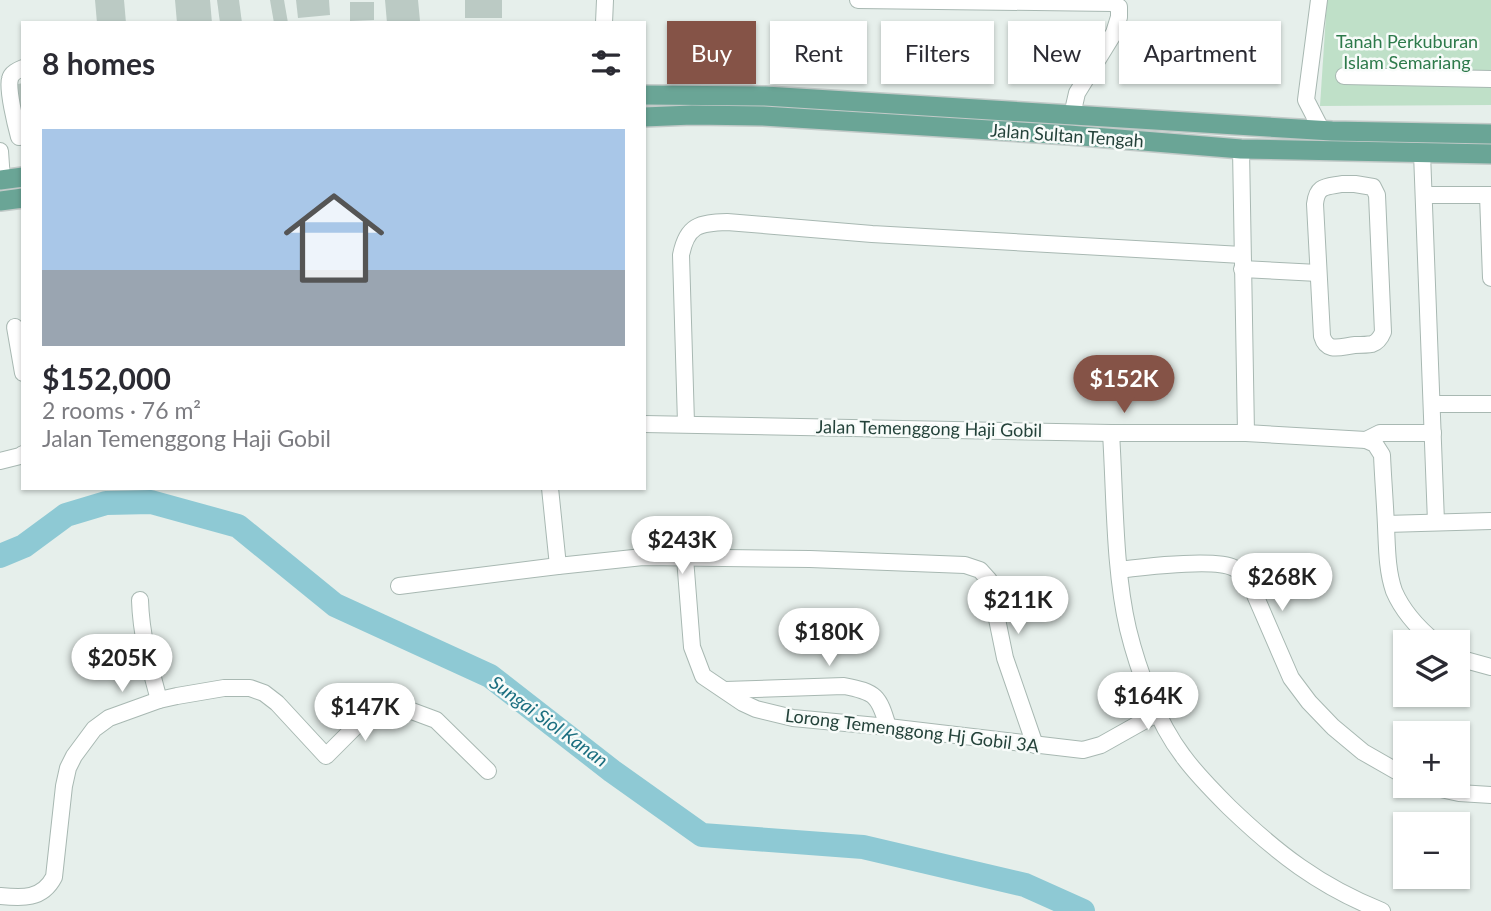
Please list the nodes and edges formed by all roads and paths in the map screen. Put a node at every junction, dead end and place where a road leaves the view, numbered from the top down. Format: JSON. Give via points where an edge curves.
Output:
{"nodes":[{"id":1,"x":605,"y":0,"type":"edge"},
{"id":2,"x":858,"y":0,"type":"edge"},
{"id":3,"x":1320,"y":0,"type":"edge"},
{"id":4,"x":1114,"y":1,"type":"edge"},
{"id":5,"x":604,"y":21,"type":"edge"},
{"id":6,"x":21,"y":68,"type":"edge"},
{"id":7,"x":1344,"y":76,"type":"dead end"},
{"id":8,"x":1491,"y":79,"type":"edge"},
{"id":9,"x":646,"y":95,"type":"edge"},
{"id":10,"x":1072,"y":115,"type":"junction"},
{"id":11,"x":646,"y":117,"type":"edge"},
{"id":12,"x":1322,"y":131,"type":"junction"},
{"id":13,"x":1491,"y":134,"type":"edge"},
{"id":14,"x":21,"y":137,"type":"edge"},
{"id":15,"x":1241,"y":149,"type":"junction"},
{"id":16,"x":0,"y":150,"type":"edge"},
{"id":17,"x":1422,"y":153,"type":"junction"},
{"id":18,"x":1491,"y":154,"type":"edge"},
{"id":19,"x":21,"y":177,"type":"edge"},
{"id":20,"x":1,"y":180,"type":"edge"},
{"id":21,"x":1424,"y":195,"type":"junction"},
{"id":22,"x":1489,"y":195,"type":"edge"},
{"id":23,"x":21,"y":198,"type":"edge"},
{"id":24,"x":0,"y":201,"type":"edge"},
{"id":25,"x":1242,"y":262,"type":"junction"},
{"id":26,"x":1318,"y":273,"type":"junction"},
{"id":27,"x":1491,"y":278,"type":"edge"},
{"id":28,"x":13,"y":327,"type":"edge"},
{"id":29,"x":21,"y":364,"type":"edge"},
{"id":30,"x":1432,"y":404,"type":"junction"},
{"id":31,"x":1491,"y":404,"type":"edge"},
{"id":32,"x":686,"y":423,"type":"junction"},
{"id":33,"x":646,"y":424,"type":"edge"},
{"id":34,"x":1111,"y":433,"type":"junction"},
{"id":35,"x":1246,"y":433,"type":"junction"},
{"id":36,"x":1433,"y":433,"type":"junction"},
{"id":37,"x":1366,"y":440,"type":"junction"},
{"id":38,"x":21,"y":455,"type":"edge"},
{"id":39,"x":0,"y":461,"type":"edge"},
{"id":40,"x":550,"y":490,"type":"edge"},
{"id":41,"x":1491,"y":521,"type":"edge"},
{"id":42,"x":1436,"y":522,"type":"junction"},
{"id":43,"x":1386,"y":524,"type":"junction"},
{"id":44,"x":685,"y":558,"type":"junction"},
{"id":45,"x":558,"y":566,"type":"junction"},
{"id":46,"x":1119,"y":570,"type":"junction"},
{"id":47,"x":399,"y":586,"type":"dead end"},
{"id":48,"x":140,"y":600,"type":"dead end"},
{"id":49,"x":1420,"y":630,"type":"edge"},
{"id":50,"x":1470,"y":661,"type":"edge"},
{"id":51,"x":1491,"y":667,"type":"edge"},
{"id":52,"x":725,"y":690,"type":"junction"},
{"id":53,"x":159,"y":700,"type":"junction"},
{"id":54,"x":1158,"y":713,"type":"junction"},
{"id":55,"x":888,"y":727,"type":"junction"},
{"id":56,"x":1035,"y":745,"type":"junction"},
{"id":57,"x":1393,"y":769,"type":"edge"},
{"id":58,"x":488,"y":771,"type":"dead end"},
{"id":59,"x":1470,"y":794,"type":"edge"},
{"id":60,"x":1491,"y":795,"type":"edge"},
{"id":61,"x":0,"y":896,"type":"edge"},
{"id":62,"x":1382,"y":911,"type":"edge"}],
"edges":[{"from":1,"to":5,"type":"street"},
{"from":2,"to":4,"type":"street"},
{"from":3,"to":12,"type":"street","via":[[1306,100]]},
{"from":4,"to":10,"type":"street","via":[[1119,7],[1114,33],[1077,93]]},
{"from":6,"to":14,"type":"street","via":[[10,80]]},
{"from":7,"to":8,"type":"street"},
{"from":9,"to":10,"type":"main road","name":"Jalan Sultan Tengah","via":[[765,96]]},
{"from":10,"to":12,"type":"main road","name":"Jalan Sultan Tengah"},
{"from":11,"to":15,"type":"main road","name":"Jalan Sultan Tengah","via":[[763,116]]},
{"from":12,"to":13,"type":"main road","name":"Jalan Sultan Tengah"},
{"from":14,"to":16,"type":"street"},
{"from":15,"to":17,"type":"main road","name":"Jalan Sultan Tengah"},
{"from":15,"to":25,"type":"street"},
{"from":16,"to":20,"type":"street"},
{"from":17,"to":18,"type":"main road","name":"Jalan Sultan Tengah"},
{"from":17,"to":21,"type":"street"},
{"from":19,"to":20,"type":"main road"},
{"from":21,"to":22,"type":"street"},
{"from":21,"to":30,"type":"street"},
{"from":22,"to":27,"type":"street"},
{"from":23,"to":24,"type":"main road"},
{"from":25,"to":26,"type":"street"},
{"from":25,"to":32,"type":"street","via":[[727,222],[700,225],[690,232],[681,255]]},
{"from":25,"to":35,"type":"street"},
{"from":26,"to":26,"type":"street","via":[[1323,341],[1338,348],[1374,344],[1383,332],[1383,319],[1373,187],[1342,184],[1316,194]]},
{"from":28,"to":29,"type":"street"},
{"from":30,"to":31,"type":"street"},
{"from":30,"to":36,"type":"street"},
{"from":32,"to":33,"type":"street","name":"Jalan Temenggong Haji Gobil"},
{"from":32,"to":34,"type":"street","name":"Jalan Temenggong Haji Gobil"},
{"from":34,"to":35,"type":"street","name":"Jalan Temenggong Haji Gobil"},
{"from":34,"to":46,"type":"street"},
{"from":35,"to":37,"type":"street","name":"Jalan Temenggong Haji Gobil"},
{"from":36,"to":37,"type":"street","name":"Jalan Temenggong Haji Gobil","via":[[1380,433]]},
{"from":36,"to":42,"type":"street"},
{"from":37,"to":43,"type":"street","via":[[1382,455]]},
{"from":38,"to":39,"type":"street"},
{"from":40,"to":45,"type":"street"},
{"from":41,"to":42,"type":"street"},
{"from":42,"to":43,"type":"street"},
{"from":43,"to":49,"type":"street","via":[[1395,592]]},
{"from":44,"to":45,"type":"street","via":[[643,557]]},
{"from":44,"to":52,"type":"street","name":"Lorong Temenggong Hj Gobil 3A","via":[[696,660],[703,676]]},
{"from":44,"to":56,"type":"street","via":[[965,565],[980,570],[989,580],[1005,658]]},
{"from":45,"to":47,"type":"street"},
{"from":46,"to":54,"type":"street","via":[[1128,628]]},
{"from":46,"to":57,"type":"street","via":[[1218,564],[1244,574],[1291,678],[1309,702],[1363,752]]},
{"from":48,"to":53,"type":"street","via":[[143,636]]},
{"from":50,"to":51,"type":"street"},
{"from":52,"to":55,"type":"street","name":"Lorong Temenggong Hj Gobil 3A","via":[[769,713]]},
{"from":52,"to":55,"type":"street","via":[[844,686],[877,698]]},
{"from":53,"to":58,"type":"street","via":[[250,688],[277,703],[326,756],[385,701],[436,720]]},
{"from":53,"to":61,"type":"street","via":[[109,718],[84,741],[68,768],[64,786],[54,877],[49,886],[29,897]]},
{"from":54,"to":56,"type":"street","name":"Lorong Temenggong Hj Gobil 3A","via":[[1092,748]]},
{"from":54,"to":62,"type":"street","via":[[1182,755],[1261,837],[1306,872]]},
{"from":55,"to":56,"type":"street","name":"Lorong Temenggong Hj Gobil 3A"},
{"from":59,"to":60,"type":"street"}]}
